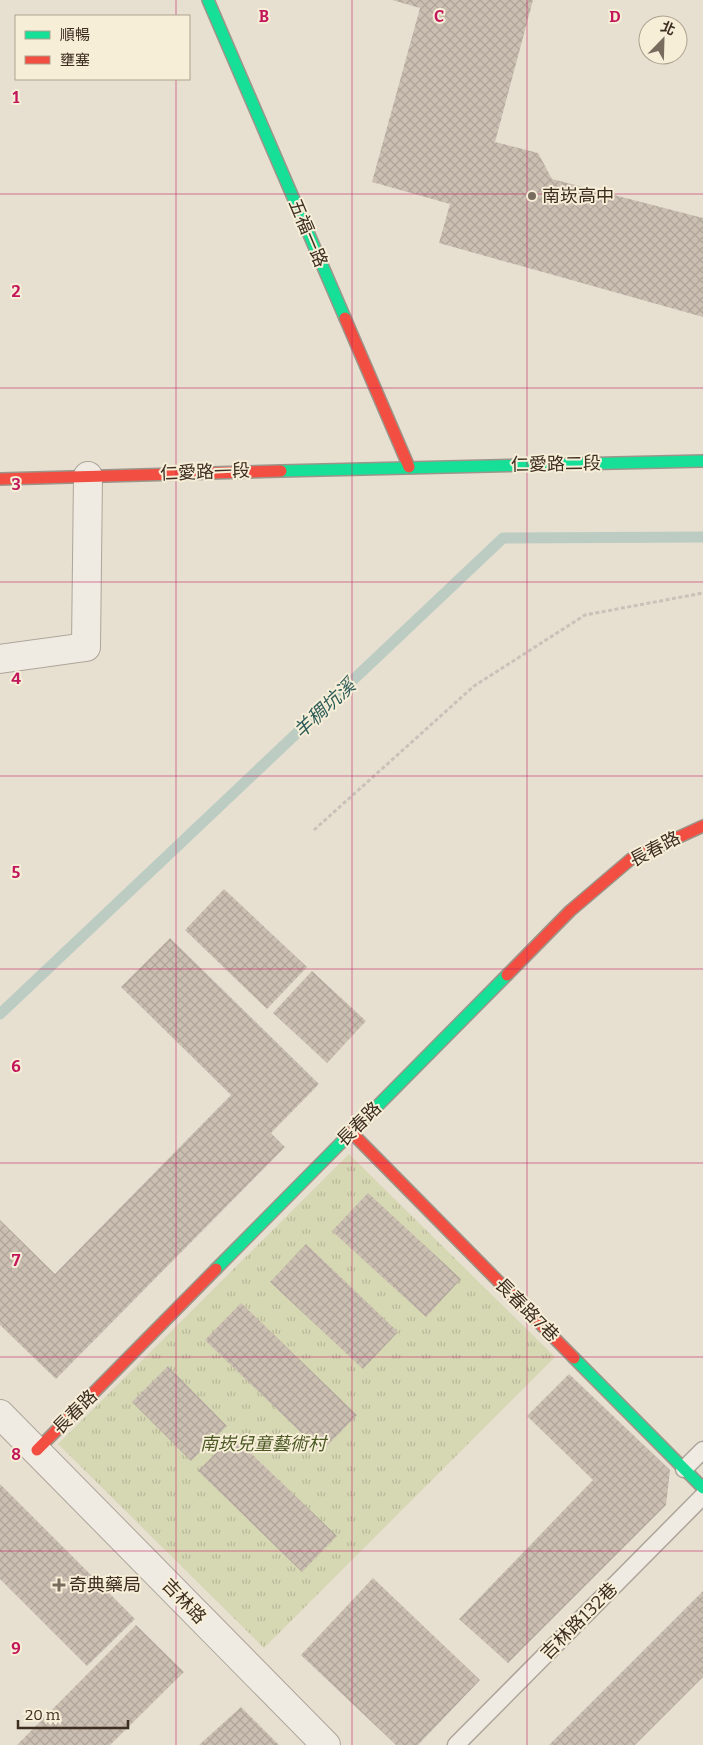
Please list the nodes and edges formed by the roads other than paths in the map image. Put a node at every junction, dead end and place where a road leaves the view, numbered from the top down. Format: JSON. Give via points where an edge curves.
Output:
{"nodes":[{"id":1,"x":208,"y":0,"type":"edge"},
{"id":2,"x":703,"y":461,"type":"edge"},
{"id":3,"x":409,"y":466,"type":"junction"},
{"id":4,"x":88,"y":476,"type":"junction"},
{"id":5,"x":0,"y":479,"type":"edge"},
{"id":6,"x":0,"y":660,"type":"edge"},
{"id":7,"x":703,"y":826,"type":"edge"},
{"id":8,"x":351,"y":1132,"type":"junction"},
{"id":9,"x":0,"y":1414,"type":"edge"},
{"id":10,"x":37,"y":1450,"type":"junction"},
{"id":11,"x":703,"y":1450,"type":"edge"},
{"id":12,"x":684,"y":1469,"type":"junction"},
{"id":13,"x":703,"y":1488,"type":"edge"},
{"id":14,"x":703,"y":1496,"type":"edge"},
{"id":15,"x":326,"y":1745,"type":"edge"},
{"id":16,"x":456,"y":1745,"type":"edge"}],
"edges":[{"from":1,"to":3,"type":"street","name":"五福一路"},
{"from":2,"to":3,"type":"street","name":"仁愛路二段"},
{"from":3,"to":4,"type":"street","name":"仁愛路一段"},
{"from":4,"to":5,"type":"street","name":"仁愛路一段"},
{"from":4,"to":6,"type":"street","via":[[86,647]]},
{"from":7,"to":8,"type":"street","name":"長春路","via":[[631,859],[576,905]]},
{"from":8,"to":10,"type":"street","name":"長春路"},
{"from":8,"to":12,"type":"street","name":"長春路7巷"},
{"from":9,"to":10,"type":"street","name":"吉林路"},
{"from":10,"to":15,"type":"street","name":"吉林路"},
{"from":11,"to":12,"type":"lane"},
{"from":12,"to":13,"type":"street","name":"長春路7巷"},
{"from":14,"to":16,"type":"lane","name":"吉林路132巷"}]}
